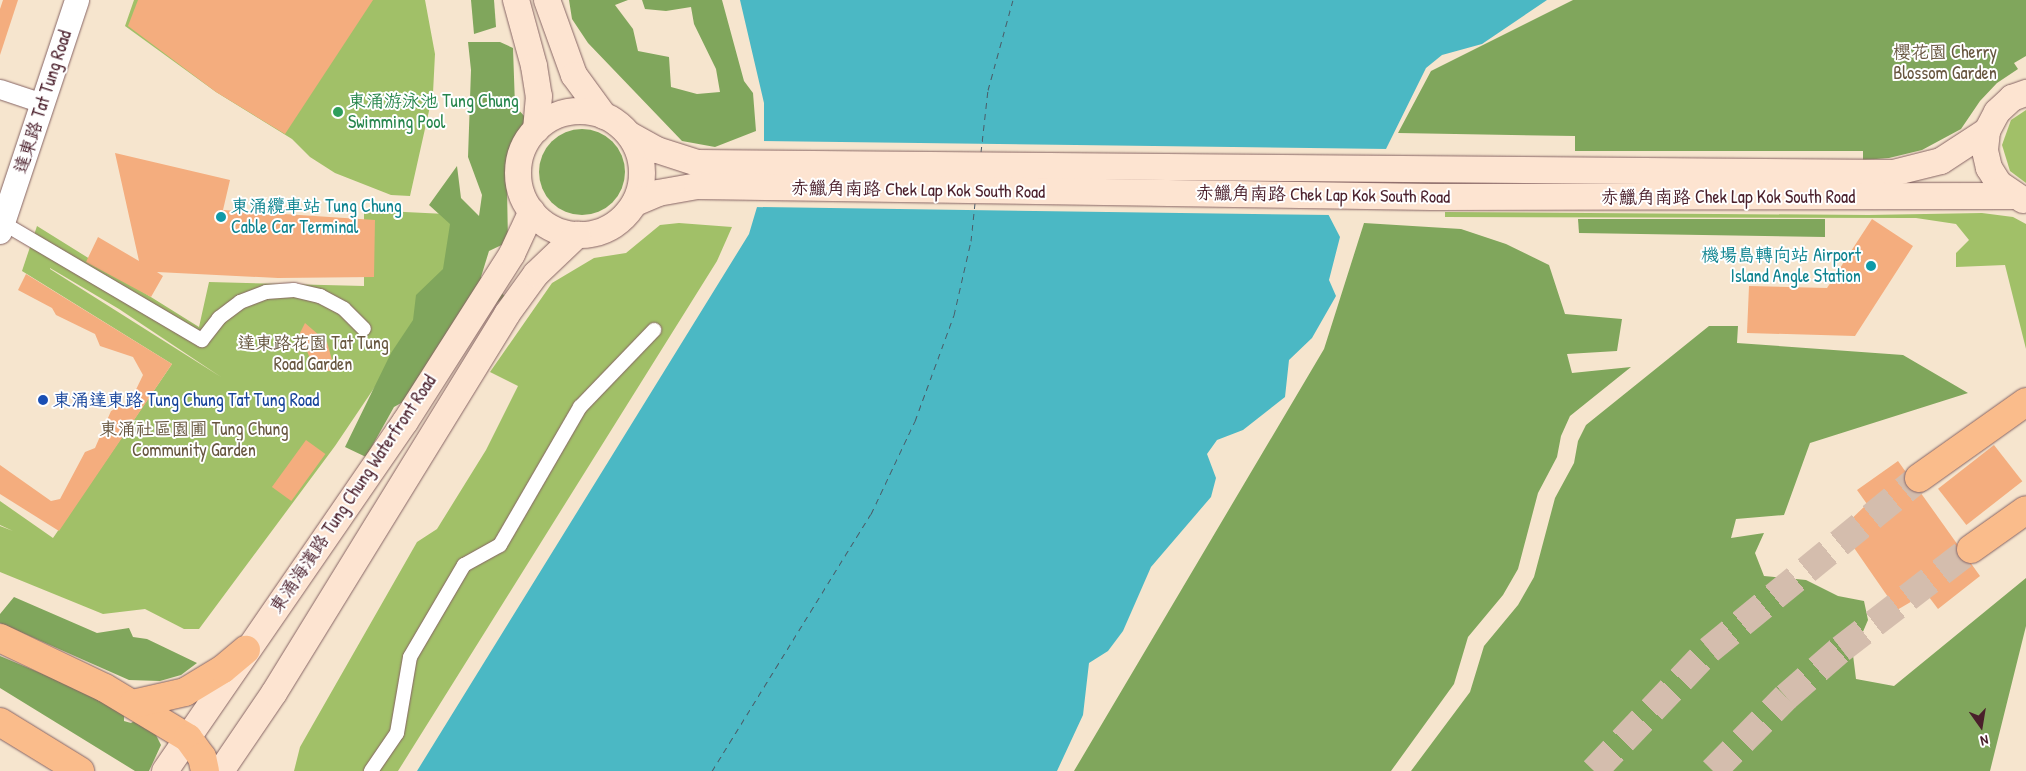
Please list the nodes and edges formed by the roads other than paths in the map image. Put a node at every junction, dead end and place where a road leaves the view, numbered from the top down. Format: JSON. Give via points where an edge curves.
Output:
{"nodes":[{"id":1,"x":77,"y":0,"type":"edge"},
{"id":2,"x":516,"y":0,"type":"edge"},
{"id":3,"x":547,"y":0,"type":"edge"},
{"id":4,"x":0,"y":89,"type":"edge"},
{"id":5,"x":2026,"y":93,"type":"edge"},
{"id":6,"x":42,"y":102,"type":"junction"},
{"id":7,"x":604,"y":116,"type":"junction"},
{"id":8,"x":536,"y":130,"type":"junction"},
{"id":9,"x":1988,"y":131,"type":"junction"},
{"id":10,"x":630,"y":135,"type":"junction"},
{"id":11,"x":697,"y":175,"type":"junction"},
{"id":12,"x":2020,"y":198,"type":"edge"},
{"id":13,"x":635,"y":203,"type":"junction"},
{"id":14,"x":532,"y":211,"type":"junction"},
{"id":15,"x":1,"y":227,"type":"edge"},
{"id":16,"x":577,"y":234,"type":"junction"},
{"id":17,"x":364,"y":329,"type":"dead end"},
{"id":18,"x":654,"y":330,"type":"dead end"},
{"id":19,"x":2026,"y":402,"type":"edge"},
{"id":20,"x":1919,"y":478,"type":"tunnel mouth"},
{"id":21,"x":2026,"y":510,"type":"edge"},
{"id":22,"x":1971,"y":549,"type":"tunnel mouth"},
{"id":23,"x":0,"y":638,"type":"edge"},
{"id":24,"x":246,"y":650,"type":"junction"},
{"id":25,"x":133,"y":704,"type":"junction"},
{"id":26,"x":0,"y":722,"type":"edge"},
{"id":27,"x":188,"y":738,"type":"junction"},
{"id":28,"x":80,"y":771,"type":"edge"},
{"id":29,"x":165,"y":771,"type":"edge"},
{"id":30,"x":205,"y":771,"type":"edge"},
{"id":31,"x":220,"y":771,"type":"edge"},
{"id":32,"x":371,"y":771,"type":"edge"}],
"edges":[{"from":1,"to":6,"type":"street","name":"達東路 Tat Tung Road"},
{"from":2,"to":8,"type":"main road","via":[[539,96]]},
{"from":3,"to":7,"type":"main road","via":[[574,75]]},
{"from":4,"to":6,"type":"street"},
{"from":5,"to":9,"type":"main road","via":[[2004,105]]},
{"from":6,"to":15,"type":"street","name":"達東路 Tat Tung Road"},
{"from":7,"to":8,"type":"main road","via":[[568,113]]},
{"from":7,"to":10,"type":"main road"},
{"from":8,"to":14,"type":"main road","via":[[524,148],[519,170],[521,192]]},
{"from":9,"to":11,"type":"main road","name":"赤鱲角南路 Chek Lap Kok South Road","via":[[1941,161],[1892,173],[1454,168]]},
{"from":9,"to":12,"type":"main road","via":[[1985,150],[1989,168],[1999,184]]},
{"from":10,"to":11,"type":"main road","name":"赤鱲角南路 Chek Lap Kok South Road"},
{"from":10,"to":13,"type":"main road","via":[[637,148],[643,174]]},
{"from":11,"to":12,"type":"main road","name":"赤鱲角南路 Chek Lap Kok South Road","via":[[1432,197]]},
{"from":11,"to":13,"type":"main road","name":"赤鱲角南路 Chek Lap Kok South Road"},
{"from":13,"to":16,"type":"main road","via":[[613,225],[596,233]]},
{"from":14,"to":16,"type":"main road","via":[[552,228]]},
{"from":14,"to":24,"type":"main road","name":"東涌海濱路 Tung Chung Waterfront Road","via":[[512,254],[405,422]]},
{"from":15,"to":17,"type":"street","via":[[202,340],[219,318],[240,302],[266,292],[294,290],[320,296],[344,309]]},
{"from":16,"to":31,"type":"main road","name":"東涌海濱路 Tung Chung Waterfront Road","via":[[536,274],[507,314],[324,613]]},
{"from":18,"to":32,"type":"street","via":[[580,407],[500,545],[464,565],[410,656],[397,733]]},
{"from":19,"to":20,"type":"highway"},
{"from":21,"to":22,"type":"highway"},
{"from":23,"to":25,"type":"highway"},
{"from":24,"to":25,"type":"highway","via":[[223,669],[185,692]]},
{"from":24,"to":27,"type":"main road","name":"東涌海濱路 Tung Chung Waterfront Road"},
{"from":25,"to":27,"type":"highway"},
{"from":26,"to":28,"type":"highway"},
{"from":27,"to":29,"type":"main road","name":"東涌海濱路 Tung Chung Waterfront Road"},
{"from":27,"to":30,"type":"highway","via":[[202,757]]}]}
